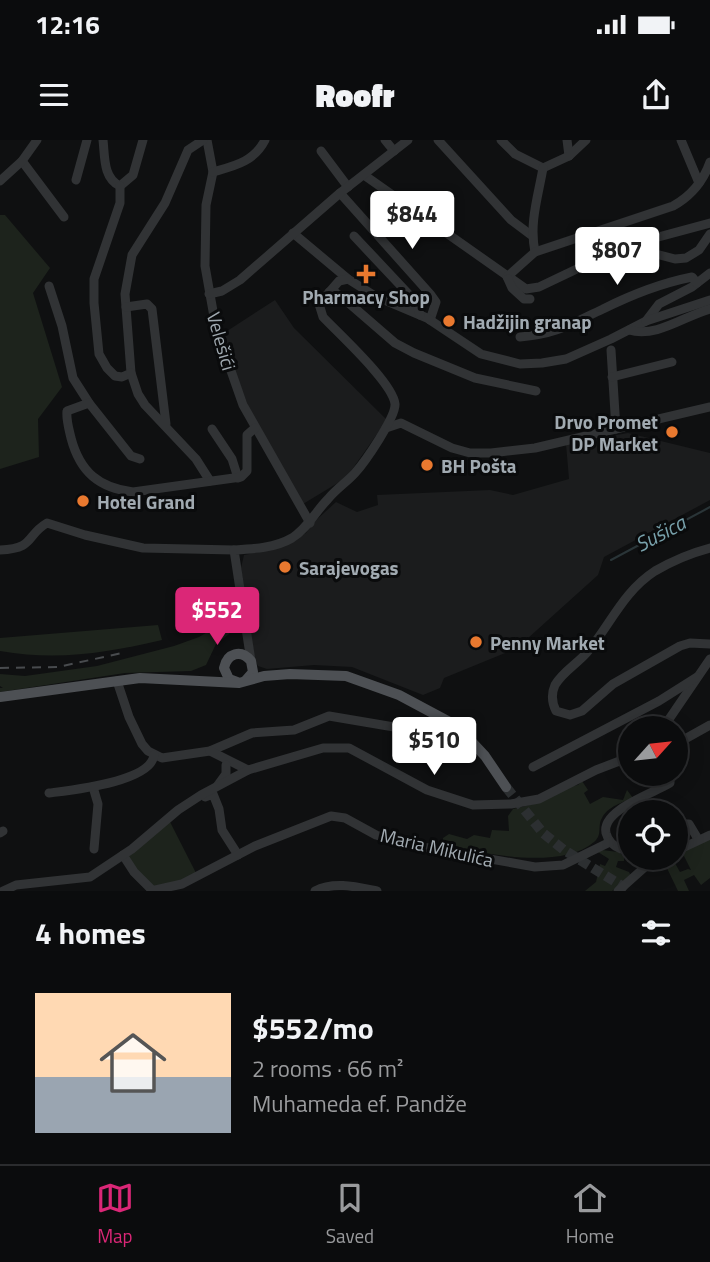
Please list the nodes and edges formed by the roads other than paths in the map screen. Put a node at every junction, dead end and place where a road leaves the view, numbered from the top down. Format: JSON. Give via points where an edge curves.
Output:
{"nodes":[{"id":1,"x":37,"y":140,"type":"edge"},
{"id":2,"x":87,"y":140,"type":"edge"},
{"id":3,"x":103,"y":140,"type":"edge"},
{"id":4,"x":143,"y":140,"type":"edge"},
{"id":5,"x":205,"y":140,"type":"edge"},
{"id":6,"x":265,"y":140,"type":"edge"},
{"id":7,"x":385,"y":140,"type":"edge"},
{"id":8,"x":408,"y":140,"type":"edge"},
{"id":9,"x":438,"y":140,"type":"edge"},
{"id":10,"x":501,"y":140,"type":"edge"},
{"id":11,"x":567,"y":140,"type":"edge"},
{"id":12,"x":586,"y":140,"type":"edge"},
{"id":13,"x":681,"y":140,"type":"edge"},
{"id":14,"x":321,"y":151,"type":"dead end"},
{"id":15,"x":394,"y":151,"type":"junction"},
{"id":16,"x":569,"y":156,"type":"junction"},
{"id":17,"x":22,"y":161,"type":"junction"},
{"id":18,"x":710,"y":162,"type":"edge"},
{"id":19,"x":543,"y":168,"type":"junction"},
{"id":20,"x":213,"y":172,"type":"junction"},
{"id":21,"x":364,"y":175,"type":"junction"},
{"id":22,"x":76,"y":180,"type":"dead end"},
{"id":23,"x":0,"y":181,"type":"edge"},
{"id":24,"x":699,"y":183,"type":"junction"},
{"id":25,"x":120,"y":186,"type":"junction"},
{"id":26,"x":344,"y":190,"type":"junction"},
{"id":27,"x":64,"y":218,"type":"dead end"},
{"id":28,"x":710,"y":223,"type":"edge"},
{"id":29,"x":618,"y":225,"type":"junction"},
{"id":30,"x":293,"y":233,"type":"junction"},
{"id":31,"x":531,"y":234,"type":"junction"},
{"id":32,"x":710,"y":234,"type":"edge"},
{"id":33,"x":354,"y":236,"type":"dead end"},
{"id":34,"x":625,"y":246,"type":"junction"},
{"id":35,"x":535,"y":252,"type":"junction"},
{"id":36,"x":613,"y":267,"type":"dead end"},
{"id":37,"x":710,"y":273,"type":"edge"},
{"id":38,"x":507,"y":277,"type":"junction"},
{"id":39,"x":348,"y":279,"type":"junction"},
{"id":40,"x":697,"y":283,"type":"junction"},
{"id":41,"x":49,"y":286,"type":"dead end"},
{"id":42,"x":329,"y":292,"type":"junction"},
{"id":43,"x":209,"y":294,"type":"junction"},
{"id":44,"x":530,"y":299,"type":"dead end"},
{"id":45,"x":710,"y":300,"type":"edge"},
{"id":46,"x":126,"y":307,"type":"junction"},
{"id":47,"x":710,"y":309,"type":"edge"},
{"id":48,"x":420,"y":315,"type":"junction"},
{"id":49,"x":430,"y":320,"type":"junction"},
{"id":50,"x":646,"y":321,"type":"junction"},
{"id":51,"x":629,"y":330,"type":"junction"},
{"id":52,"x":520,"y":337,"type":"dead end"},
{"id":53,"x":611,"y":350,"type":"dead end"},
{"id":54,"x":672,"y":362,"type":"dead end"},
{"id":55,"x":131,"y":373,"type":"junction"},
{"id":56,"x":612,"y":377,"type":"junction"},
{"id":57,"x":536,"y":391,"type":"dead end"},
{"id":58,"x":89,"y":403,"type":"junction"},
{"id":59,"x":710,"y":407,"type":"edge"},
{"id":60,"x":166,"y":424,"type":"junction"},
{"id":61,"x":255,"y":428,"type":"junction"},
{"id":62,"x":212,"y":429,"type":"dead end"},
{"id":63,"x":384,"y":429,"type":"junction"},
{"id":64,"x":616,"y":429,"type":"junction"},
{"id":65,"x":141,"y":459,"type":"dead end"},
{"id":66,"x":238,"y":478,"type":"junction"},
{"id":67,"x":210,"y":481,"type":"junction"},
{"id":68,"x":310,"y":523,"type":"junction"},
{"id":69,"x":710,"y":548,"type":"edge"},
{"id":70,"x":0,"y":550,"type":"edge"},
{"id":71,"x":234,"y":550,"type":"junction"},
{"id":72,"x":247,"y":638,"type":"junction"},
{"id":73,"x":710,"y":644,"type":"edge"},
{"id":74,"x":238,"y":654,"type":"junction"},
{"id":75,"x":710,"y":659,"type":"edge"},
{"id":76,"x":252,"y":663,"type":"junction"},
{"id":77,"x":224,"y":668,"type":"junction"},
{"id":78,"x":271,"y":675,"type":"junction"},
{"id":79,"x":697,"y":677,"type":"junction"},
{"id":80,"x":201,"y":680,"type":"junction"},
{"id":81,"x":117,"y":681,"type":"junction"},
{"id":82,"x":242,"y":681,"type":"junction"},
{"id":83,"x":0,"y":697,"type":"edge"},
{"id":84,"x":671,"y":716,"type":"edge"},
{"id":85,"x":710,"y":725,"type":"edge"},
{"id":86,"x":469,"y":737,"type":"junction"},
{"id":87,"x":688,"y":737,"type":"edge"},
{"id":88,"x":210,"y":751,"type":"junction"},
{"id":89,"x":154,"y":755,"type":"junction"},
{"id":90,"x":618,"y":760,"type":"edge"},
{"id":91,"x":224,"y":761,"type":"junction"},
{"id":92,"x":533,"y":767,"type":"dead end"},
{"id":93,"x":248,"y":770,"type":"junction"},
{"id":94,"x":237,"y":777,"type":"junction"},
{"id":95,"x":93,"y":786,"type":"junction"},
{"id":96,"x":664,"y":786,"type":"edge"},
{"id":97,"x":216,"y":787,"type":"junction"},
{"id":98,"x":506,"y":787,"type":"tunnel mouth"},
{"id":99,"x":49,"y":793,"type":"dead end"},
{"id":100,"x":178,"y":810,"type":"junction"},
{"id":101,"x":688,"y":824,"type":"edge"},
{"id":102,"x":710,"y":835,"type":"edge"},
{"id":103,"x":698,"y":839,"type":"junction"},
{"id":104,"x":610,"y":842,"type":"junction"},
{"id":105,"x":688,"y":844,"type":"edge"},
{"id":106,"x":618,"y":847,"type":"edge"},
{"id":107,"x":94,"y":849,"type":"dead end"},
{"id":108,"x":124,"y":855,"type":"junction"},
{"id":109,"x":237,"y":855,"type":"junction"},
{"id":110,"x":642,"y":870,"type":"edge"},
{"id":111,"x":152,"y":890,"type":"edge"},
{"id":112,"x":3,"y":891,"type":"edge"},
{"id":113,"x":315,"y":891,"type":"edge"},
{"id":114,"x":377,"y":891,"type":"edge"},
{"id":115,"x":618,"y":891,"type":"edge"}],
"edges":[{"from":1,"to":17,"type":"street"},
{"from":2,"to":22,"type":"street"},
{"from":3,"to":25,"type":"street","via":[[106,170]]},
{"from":4,"to":25,"type":"street","via":[[133,175]]},
{"from":5,"to":20,"type":"street","name":"Velešići"},
{"from":5,"to":46,"type":"street","via":[[188,150],[165,203],[132,255]]},
{"from":6,"to":20,"type":"street","via":[[249,160]]},
{"from":7,"to":15,"type":"street"},
{"from":8,"to":15,"type":"street"},
{"from":9,"to":31,"type":"street","via":[[511,220]]},
{"from":10,"to":19,"type":"street","via":[[515,154]]},
{"from":11,"to":16,"type":"street"},
{"from":12,"to":16,"type":"street"},
{"from":13,"to":24,"type":"street"},
{"from":14,"to":26,"type":"street"},
{"from":15,"to":21,"type":"street"},
{"from":16,"to":19,"type":"street"},
{"from":17,"to":23,"type":"street"},
{"from":17,"to":27,"type":"street"},
{"from":18,"to":24,"type":"street"},
{"from":19,"to":31,"type":"street"},
{"from":20,"to":43,"type":"street","name":"Velešići","via":[[206,205]]},
{"from":21,"to":26,"type":"street"},
{"from":21,"to":38,"type":"street"},
{"from":24,"to":29,"type":"street","via":[[673,206]]},
{"from":25,"to":55,"type":"street","via":[[120,203],[94,279],[94,303],[99,354],[115,376]]},
{"from":26,"to":30,"type":"street"},
{"from":26,"to":49,"type":"street","via":[[436,302]]},
{"from":28,"to":34,"type":"street"},
{"from":29,"to":34,"type":"street"},
{"from":29,"to":35,"type":"street"},
{"from":30,"to":39,"type":"street"},
{"from":30,"to":43,"type":"street","via":[[240,280]]},
{"from":31,"to":35,"type":"street"},
{"from":32,"to":36,"type":"street","via":[[699,250],[686,258],[652,253]]},
{"from":33,"to":48,"type":"street","via":[[416,302]]},
{"from":34,"to":38,"type":"street","via":[[530,289]]},
{"from":35,"to":38,"type":"street"},
{"from":37,"to":40,"type":"street"},
{"from":38,"to":44,"type":"street","via":[[512,288]]},
{"from":39,"to":42,"type":"street"},
{"from":39,"to":48,"type":"street","via":[[374,296]]},
{"from":40,"to":50,"type":"street","via":[[659,304]]},
{"from":40,"to":52,"type":"street","via":[[692,276],[679,279],[555,333]]},
{"from":41,"to":58,"type":"street","via":[[73,378]]},
{"from":42,"to":57,"type":"street","via":[[414,353],[475,378]]},
{"from":42,"to":63,"type":"street","via":[[318,304],[323,317],[375,372],[394,400],[393,417]]},
{"from":43,"to":61,"type":"street","name":"Velešići","via":[[239,397]]},
{"from":45,"to":50,"type":"street"},
{"from":46,"to":55,"type":"street"},
{"from":46,"to":60,"type":"street","via":[[147,304],[152,309]]},
{"from":47,"to":51,"type":"street","via":[[654,330]]},
{"from":48,"to":49,"type":"street"},
{"from":49,"to":51,"type":"street","via":[[481,354],[520,364],[566,359]]},
{"from":50,"to":51,"type":"street"},
{"from":53,"to":56,"type":"street"},
{"from":54,"to":56,"type":"street"},
{"from":55,"to":60,"type":"street","via":[[145,405]]},
{"from":56,"to":64,"type":"street"},
{"from":58,"to":65,"type":"street","via":[[131,456]]},
{"from":58,"to":67,"type":"street","via":[[71,408],[66,416],[75,456],[89,474],[115,490],[133,492]]},
{"from":59,"to":64,"type":"street"},
{"from":60,"to":67,"type":"street"},
{"from":61,"to":66,"type":"street","via":[[247,435],[246,473]]},
{"from":61,"to":68,"type":"street","name":"Velešići"},
{"from":62,"to":66,"type":"street","via":[[232,459]]},
{"from":63,"to":64,"type":"street","via":[[401,424],[453,449],[481,453],[535,448]]},
{"from":63,"to":68,"type":"street","via":[[357,471]]},
{"from":66,"to":67,"type":"street"},
{"from":68,"to":71,"type":"street","via":[[283,542]]},
{"from":69,"to":73,"type":"street","via":[[653,572],[631,591],[590,650],[554,688],[553,704],[563,715],[582,711],[613,684],[680,646]]},
{"from":70,"to":71,"type":"street","via":[[28,543],[44,523],[51,523],[143,548]]},
{"from":71,"to":72,"type":"street"},
{"from":72,"to":74,"type":"street"},
{"from":72,"to":76,"type":"street"},
{"from":74,"to":76,"type":"main road"},
{"from":74,"to":77,"type":"main road","via":[[230,657]]},
{"from":75,"to":79,"type":"street"},
{"from":76,"to":78,"type":"main road"},
{"from":76,"to":82,"type":"main road","via":[[252,674]]},
{"from":77,"to":80,"type":"main road"},
{"from":77,"to":82,"type":"main road","via":[[227,677]]},
{"from":78,"to":82,"type":"main road"},
{"from":78,"to":86,"type":"main road","via":[[346,676],[432,711]]},
{"from":79,"to":84,"type":"street"},
{"from":79,"to":92,"type":"street"},
{"from":80,"to":81,"type":"main road"},
{"from":80,"to":82,"type":"main road"},
{"from":81,"to":83,"type":"main road"},
{"from":81,"to":89,"type":"street","via":[[135,732]]},
{"from":85,"to":87,"type":"street"},
{"from":86,"to":88,"type":"street","via":[[329,716],[294,730],[252,733]]},
{"from":86,"to":98,"type":"main road"},
{"from":88,"to":89,"type":"street","via":[[167,758]]},
{"from":88,"to":91,"type":"street"},
{"from":89,"to":95,"type":"street","via":[[152,763],[134,776]]},
{"from":90,"to":93,"type":"street","via":[[549,795],[511,804],[452,799],[343,747],[323,748]]},
{"from":91,"to":93,"type":"street"},
{"from":91,"to":94,"type":"street"},
{"from":91,"to":97,"type":"street","via":[[226,774]]},
{"from":93,"to":94,"type":"street"},
{"from":94,"to":97,"type":"street"},
{"from":95,"to":99,"type":"street"},
{"from":95,"to":107,"type":"street","via":[[97,804]]},
{"from":96,"to":104,"type":"street","via":[[609,818],[605,830]]},
{"from":97,"to":100,"type":"street"},
{"from":100,"to":108,"type":"street"},
{"from":100,"to":109,"type":"street","via":[[213,794],[222,830]]},
{"from":101,"to":103,"type":"street"},
{"from":102,"to":103,"type":"street"},
{"from":103,"to":105,"type":"street"},
{"from":104,"to":106,"type":"street"},
{"from":104,"to":109,"type":"street","name":"Maria Mikulića","via":[[563,865],[535,867],[406,844],[331,816]]},
{"from":108,"to":111,"type":"street"},
{"from":108,"to":112,"type":"street","via":[[90,877],[16,885]]},
{"from":109,"to":111,"type":"street","name":"Maria Mikulića","via":[[182,884]]},
{"from":110,"to":115,"type":"street"},
{"from":113,"to":114,"type":"street","via":[[341,886]]}]}
